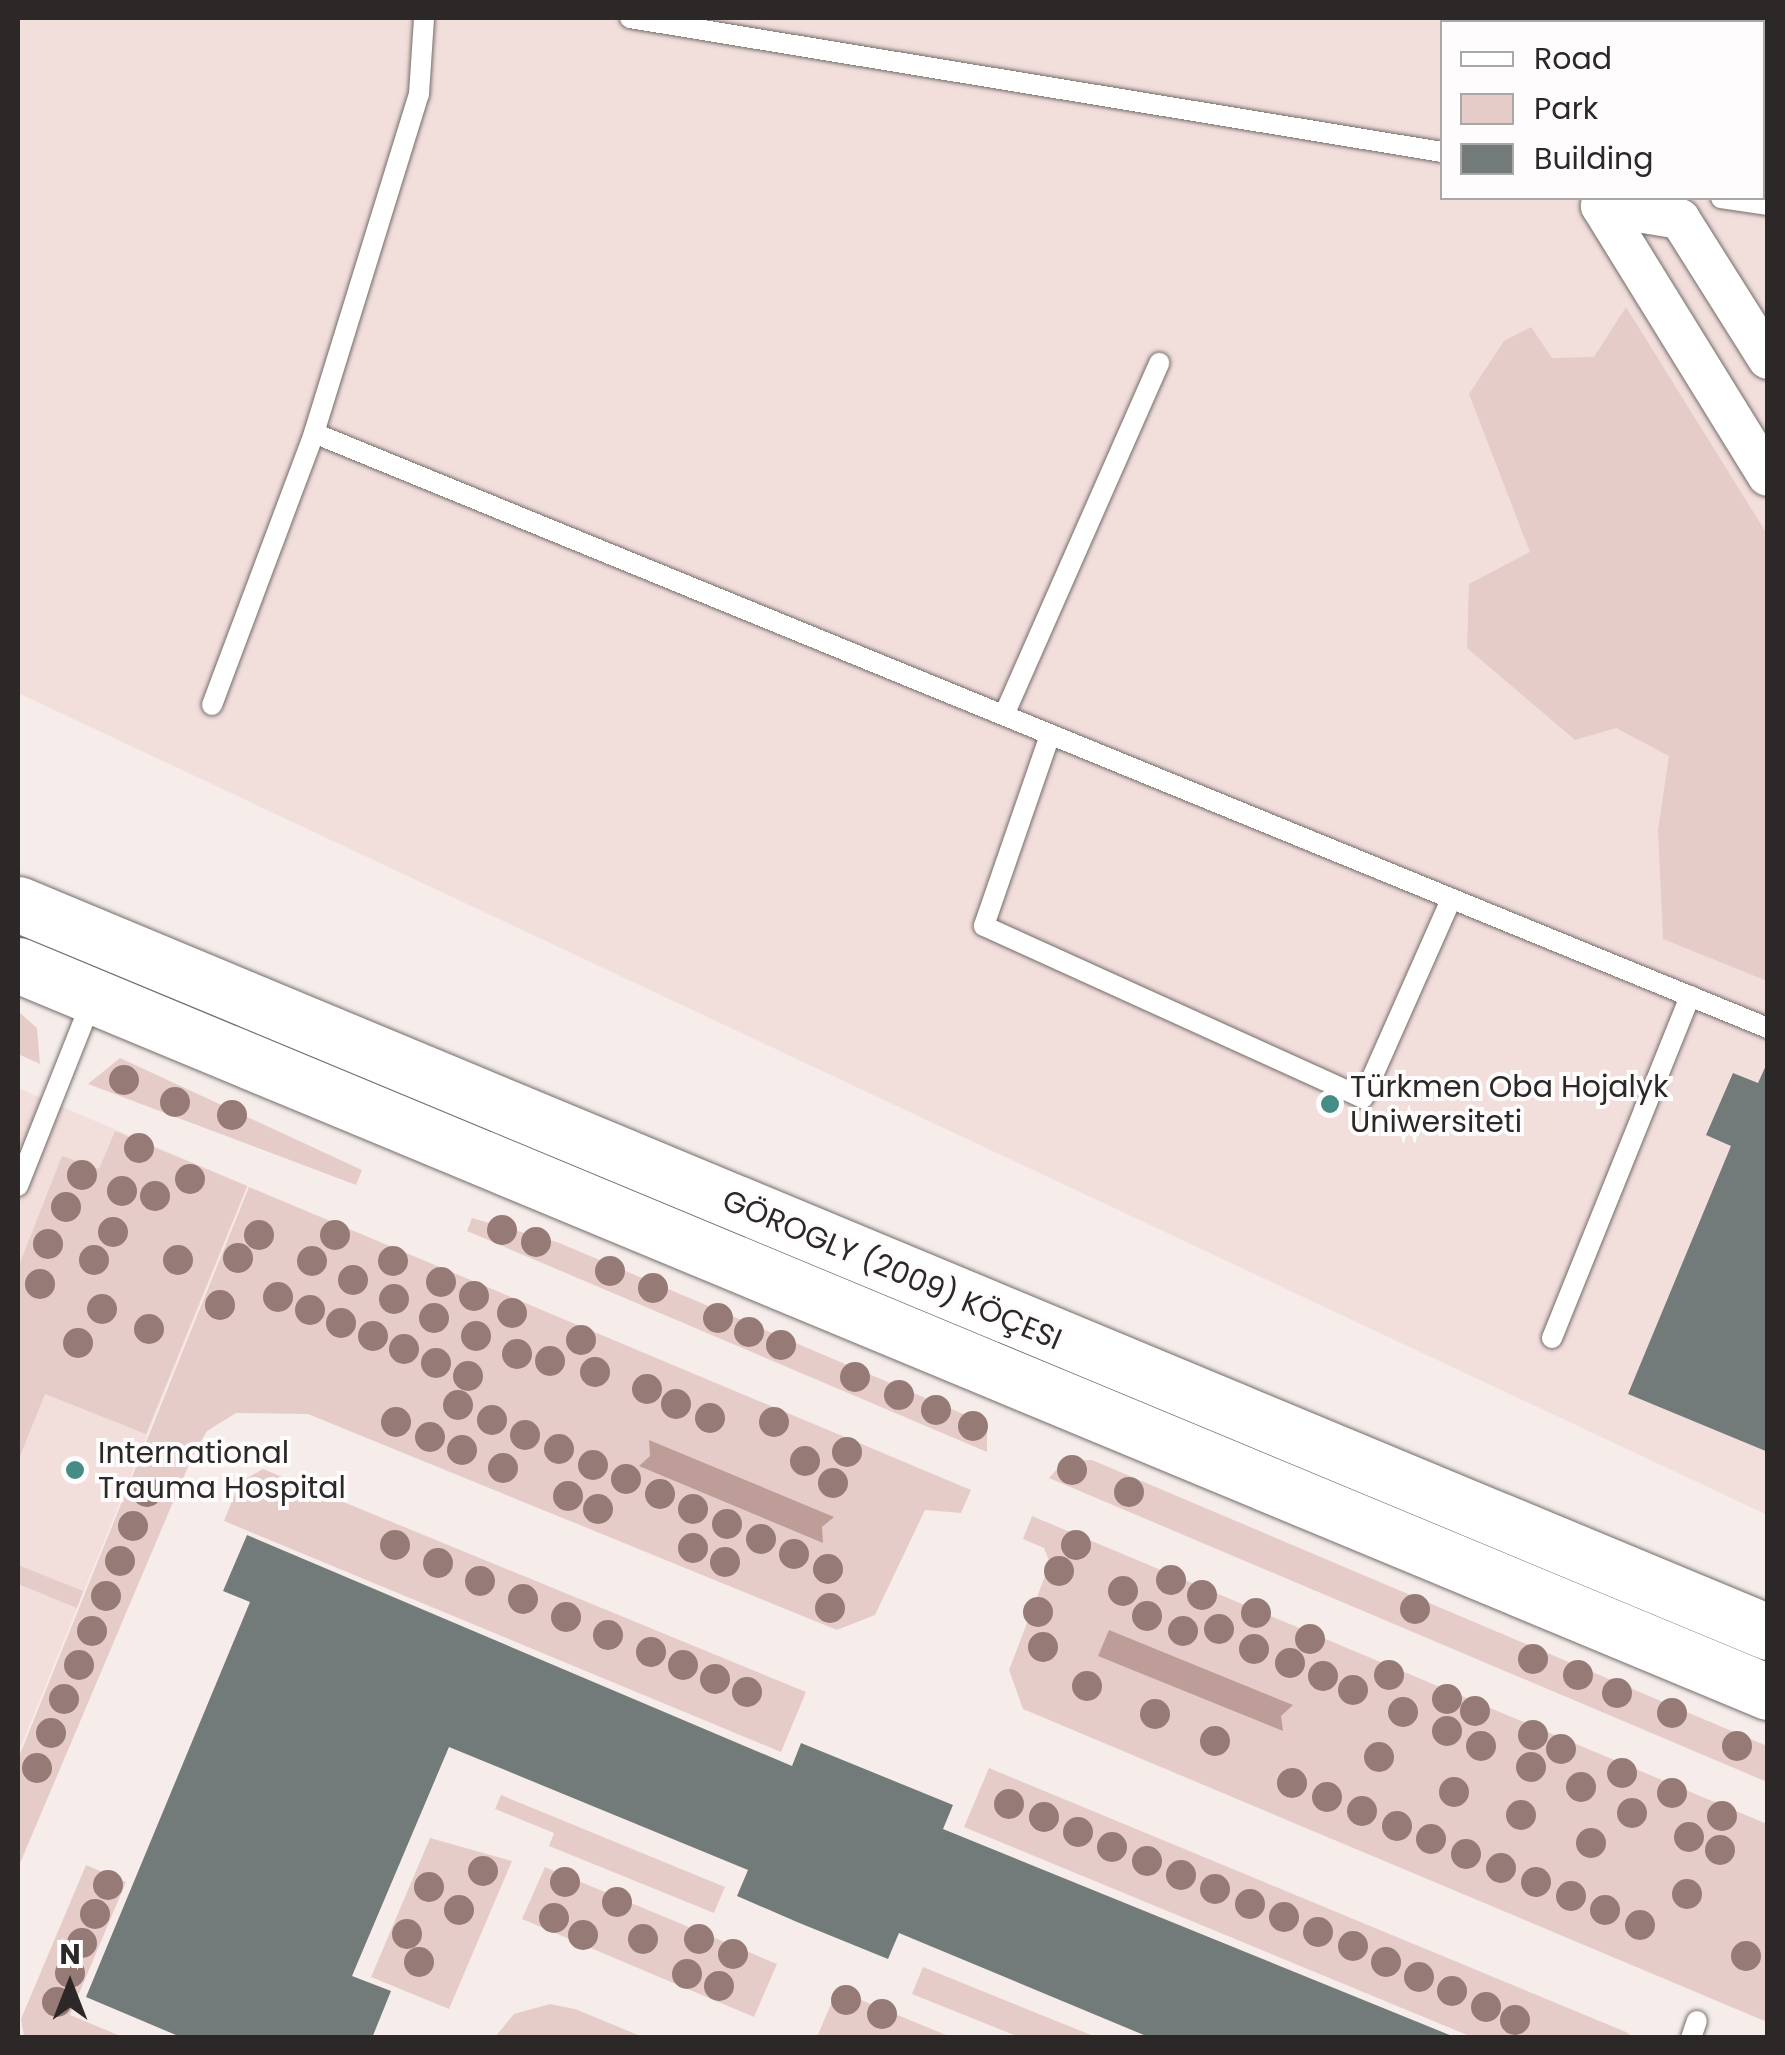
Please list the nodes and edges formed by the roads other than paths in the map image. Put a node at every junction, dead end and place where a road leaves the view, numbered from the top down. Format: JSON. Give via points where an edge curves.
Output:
{"nodes":[{"id":1,"x":424,"y":18,"type":"edge"},
{"id":2,"x":630,"y":18,"type":"edge"},
{"id":3,"x":1440,"y":152,"type":"edge"},
{"id":4,"x":1734,"y":200,"type":"edge"},
{"id":5,"x":1768,"y":205,"type":"edge"},
{"id":6,"x":1768,"y":359,"type":"edge"},
{"id":7,"x":1158,"y":363,"type":"dead end"},
{"id":8,"x":314,"y":433,"type":"junction"},
{"id":9,"x":1768,"y":476,"type":"edge"},
{"id":10,"x":212,"y":705,"type":"dead end"},
{"id":11,"x":1004,"y":715,"type":"junction"},
{"id":12,"x":1050,"y":735,"type":"junction"},
{"id":13,"x":1451,"y":899,"type":"junction"},
{"id":14,"x":18,"y":904,"type":"edge"},
{"id":15,"x":18,"y":965,"type":"edge"},
{"id":16,"x":94,"y":996,"type":"junction"},
{"id":17,"x":1690,"y":996,"type":"junction"},
{"id":18,"x":1768,"y":1028,"type":"edge"},
{"id":19,"x":23,"y":1159,"type":"edge"},
{"id":20,"x":18,"y":1186,"type":"edge"},
{"id":21,"x":1552,"y":1338,"type":"dead end"},
{"id":22,"x":1768,"y":1632,"type":"edge"},
{"id":23,"x":1768,"y":1692,"type":"edge"}],
"edges":[{"from":1,"to":8,"type":"lane","via":[[419,94]]},
{"from":2,"to":3,"type":"lane"},
{"from":4,"to":5,"type":"lane"},
{"from":6,"to":9,"type":"street","via":[[1680,220],[1602,206]]},
{"from":7,"to":11,"type":"lane"},
{"from":8,"to":10,"type":"lane"},
{"from":8,"to":11,"type":"lane"},
{"from":11,"to":12,"type":"lane"},
{"from":12,"to":13,"type":"lane"},
{"from":12,"to":13,"type":"lane","via":[[984,926],[1363,1098]]},
{"from":13,"to":17,"type":"lane"},
{"from":14,"to":22,"type":"main road","name":"GÖROGLY (2009) KÖÇESI"},
{"from":15,"to":16,"type":"main road","name":"GÖROGLY (2009) KÖÇESI"},
{"from":16,"to":19,"type":"lane"},
{"from":16,"to":23,"type":"main road","name":"GÖROGLY (2009) KÖÇESI"},
{"from":17,"to":18,"type":"lane"},
{"from":17,"to":21,"type":"lane"},
{"from":19,"to":20,"type":"lane"}]}
